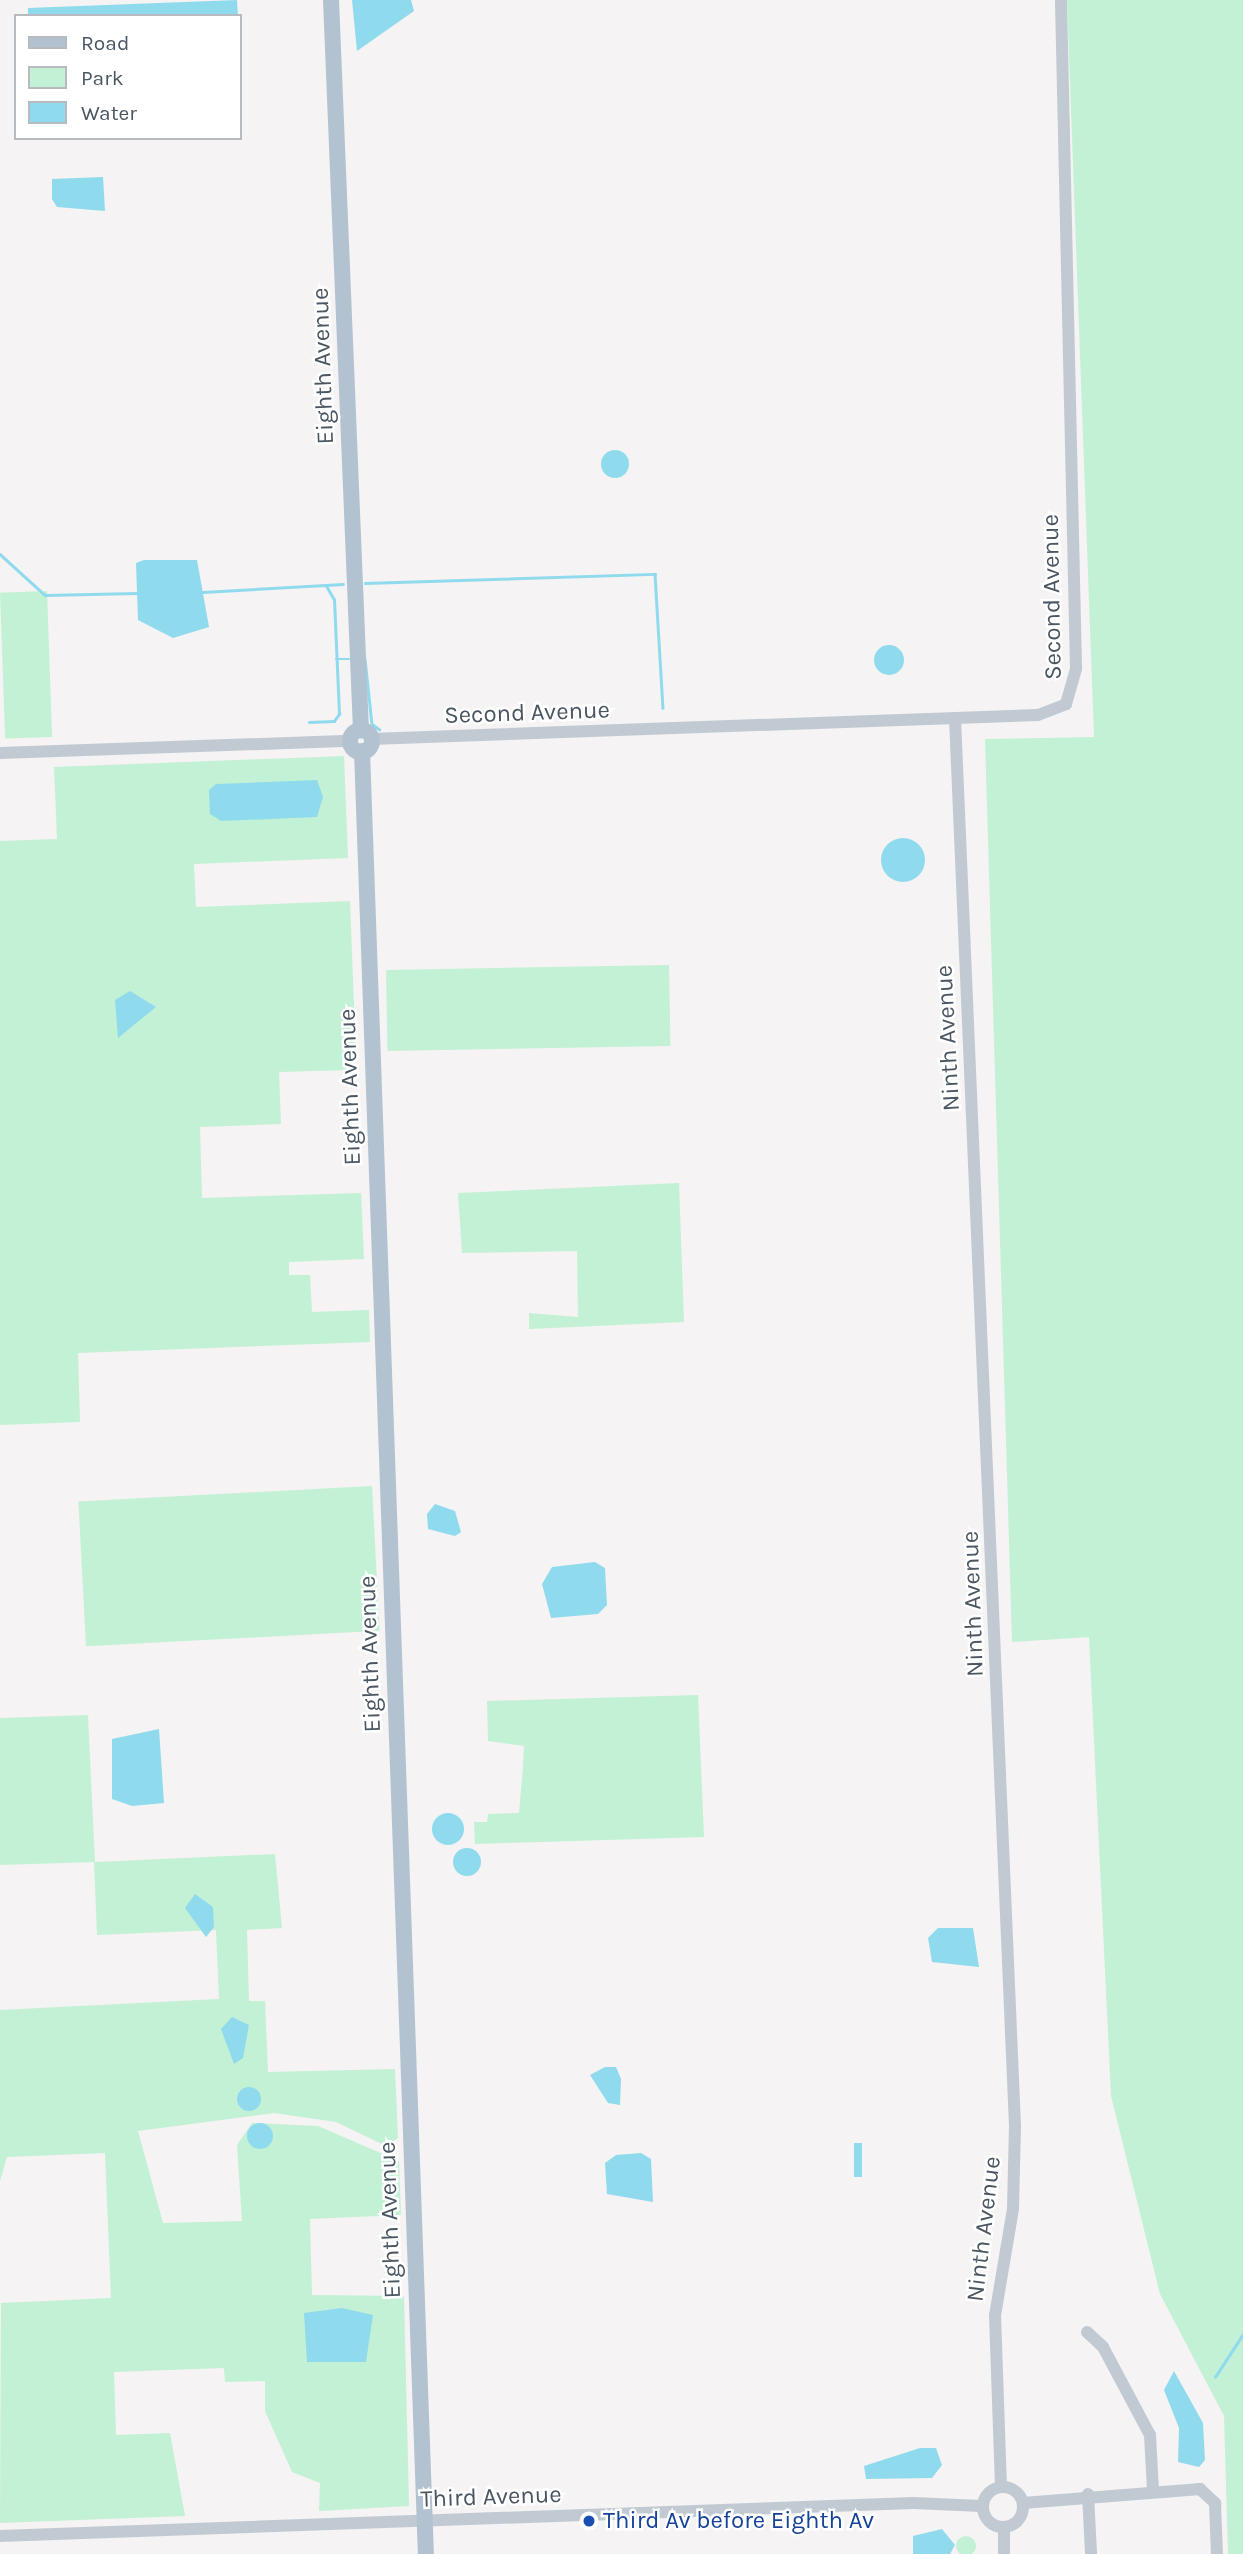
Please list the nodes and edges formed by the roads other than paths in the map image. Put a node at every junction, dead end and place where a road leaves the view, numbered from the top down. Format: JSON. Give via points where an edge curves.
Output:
{"nodes":[{"id":1,"x":331,"y":0,"type":"edge"},
{"id":2,"x":1060,"y":0,"type":"edge"},
{"id":3,"x":956,"y":718,"type":"junction"},
{"id":4,"x":361,"y":740,"type":"junction"},
{"id":5,"x":0,"y":753,"type":"edge"},
{"id":6,"x":1087,"y":2332,"type":"dead end"},
{"id":7,"x":1001,"y":2487,"type":"junction"},
{"id":8,"x":1153,"y":2491,"type":"junction"},
{"id":9,"x":1088,"y":2494,"type":"junction"},
{"id":10,"x":1023,"y":2503,"type":"junction"},
{"id":11,"x":982,"y":2506,"type":"junction"},
{"id":12,"x":425,"y":2520,"type":"junction"},
{"id":13,"x":1003,"y":2528,"type":"junction"},
{"id":14,"x":0,"y":2536,"type":"edge"},
{"id":15,"x":426,"y":2554,"type":"edge"},
{"id":16,"x":1004,"y":2554,"type":"edge"},
{"id":17,"x":1091,"y":2554,"type":"edge"},
{"id":18,"x":1217,"y":2554,"type":"edge"}],
"edges":[{"from":1,"to":4,"type":"main road","name":"Eighth Avenue"},
{"from":2,"to":3,"type":"street","name":"Second Avenue","via":[[1074,692],[1056,711]]},
{"from":3,"to":4,"type":"street","name":"Second Avenue"},
{"from":3,"to":7,"type":"street","name":"Ninth Avenue","via":[[1015,2126],[1013,2209],[995,2315]]},
{"from":4,"to":5,"type":"street","name":"Second Avenue"},
{"from":4,"to":12,"type":"main road","name":"Eighth Avenue"},
{"from":6,"to":8,"type":"street","via":[[1103,2347],[1150,2435]]},
{"from":7,"to":10,"type":"street","via":[[1015,2491]]},
{"from":7,"to":11,"type":"street"},
{"from":8,"to":9,"type":"street"},
{"from":8,"to":18,"type":"street","via":[[1209,2494]]},
{"from":9,"to":10,"type":"street"},
{"from":9,"to":17,"type":"street"},
{"from":10,"to":13,"type":"street","via":[[1019,2520]]},
{"from":11,"to":12,"type":"street","name":"Third Avenue","via":[[913,2502]]},
{"from":11,"to":13,"type":"street","via":[[990,2524]]},
{"from":12,"to":14,"type":"street","name":"Third Avenue"},
{"from":12,"to":15,"type":"main road","name":"Eighth Avenue"},
{"from":13,"to":16,"type":"street"}]}
